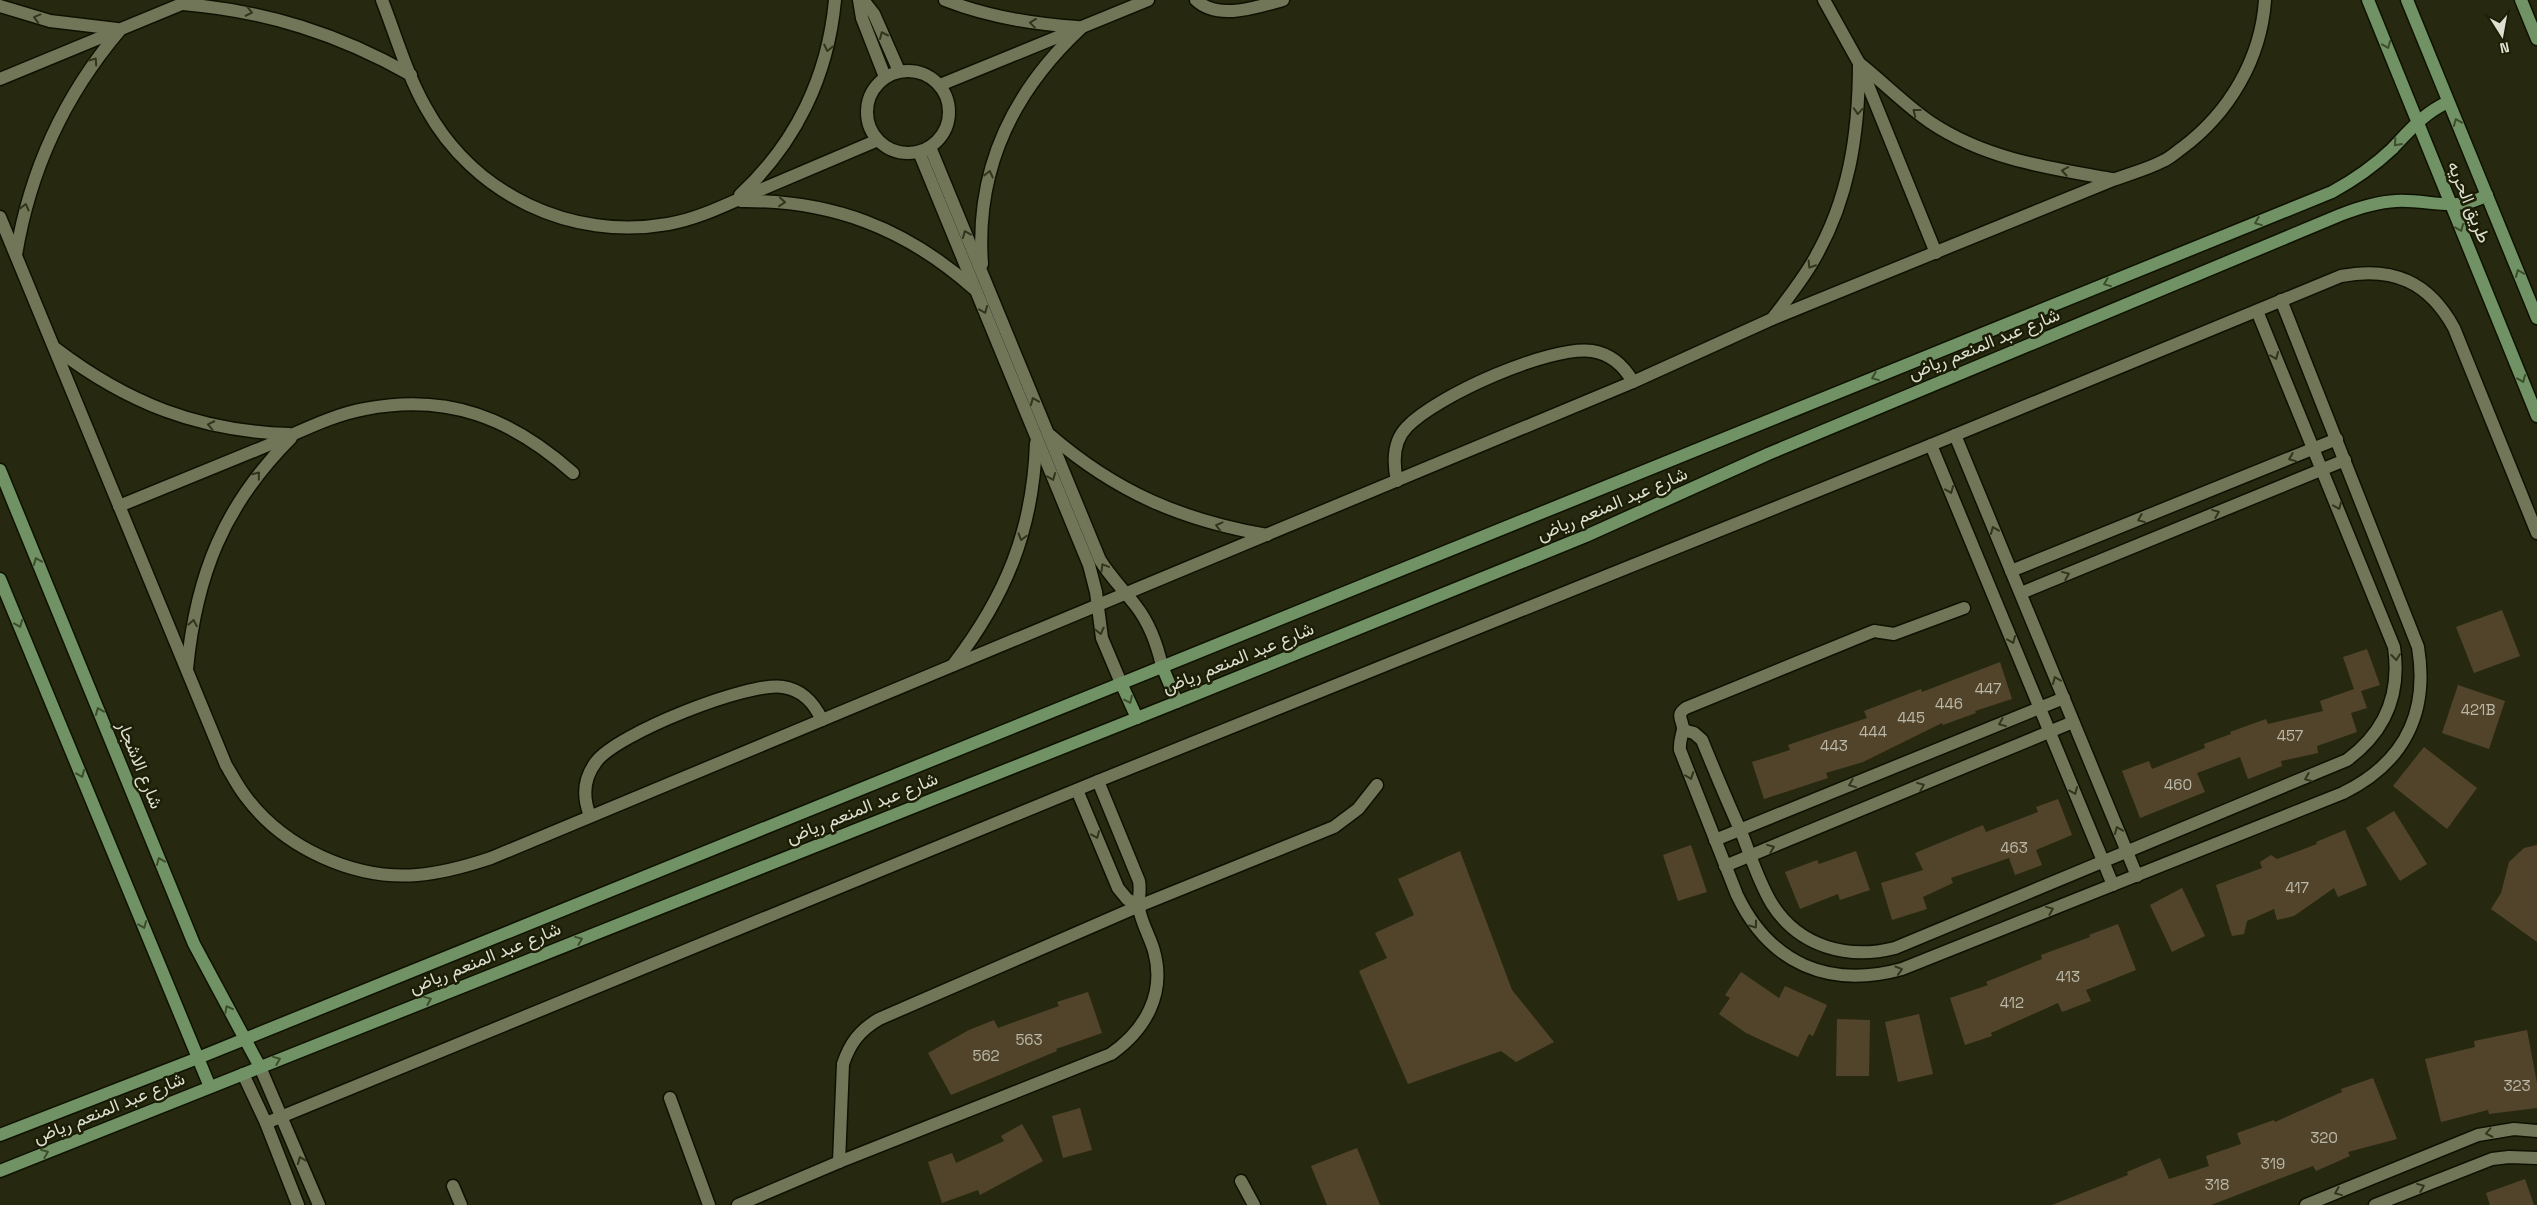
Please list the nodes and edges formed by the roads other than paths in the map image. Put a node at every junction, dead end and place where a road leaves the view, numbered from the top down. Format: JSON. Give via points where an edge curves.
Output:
{"nodes":[{"id":1,"x":382,"y":0,"type":"edge"},
{"id":2,"x":835,"y":0,"type":"edge"},
{"id":3,"x":859,"y":0,"type":"edge"},
{"id":4,"x":863,"y":0,"type":"edge"},
{"id":5,"x":946,"y":0,"type":"edge"},
{"id":6,"x":1148,"y":0,"type":"edge"},
{"id":7,"x":1196,"y":0,"type":"edge"},
{"id":8,"x":1283,"y":0,"type":"edge"},
{"id":9,"x":1824,"y":0,"type":"edge"},
{"id":10,"x":2265,"y":0,"type":"edge"},
{"id":11,"x":2368,"y":0,"type":"edge"},
{"id":12,"x":2407,"y":0,"type":"edge"},
{"id":13,"x":2521,"y":0,"type":"edge"},
{"id":14,"x":187,"y":1,"type":"edge"},
{"id":15,"x":0,"y":6,"type":"edge"},
{"id":16,"x":1082,"y":27,"type":"junction"},
{"id":17,"x":120,"y":30,"type":"junction"},
{"id":18,"x":2537,"y":39,"type":"edge"},
{"id":19,"x":1860,"y":63,"type":"junction"},
{"id":20,"x":899,"y":71,"type":"junction"},
{"id":21,"x":411,"y":75,"type":"junction"},
{"id":22,"x":885,"y":77,"type":"junction"},
{"id":23,"x":0,"y":78,"type":"edge"},
{"id":24,"x":940,"y":85,"type":"junction"},
{"id":25,"x":2448,"y":102,"type":"junction"},
{"id":26,"x":2418,"y":120,"type":"junction"},
{"id":27,"x":878,"y":140,"type":"junction"},
{"id":28,"x":924,"y":150,"type":"junction"},
{"id":29,"x":2113,"y":180,"type":"junction"},
{"id":30,"x":2486,"y":195,"type":"junction"},
{"id":31,"x":733,"y":202,"type":"junction"},
{"id":32,"x":2451,"y":206,"type":"junction"},
{"id":33,"x":0,"y":217,"type":"edge"},
{"id":34,"x":1936,"y":252,"type":"junction"},
{"id":35,"x":16,"y":255,"type":"junction"},
{"id":36,"x":982,"y":275,"type":"junction"},
{"id":37,"x":976,"y":291,"type":"junction"},
{"id":38,"x":2281,"y":300,"type":"junction"},
{"id":39,"x":2257,"y":311,"type":"junction"},
{"id":40,"x":2537,"y":318,"type":"edge"},
{"id":41,"x":1772,"y":319,"type":"junction"},
{"id":42,"x":53,"y":346,"type":"junction"},
{"id":43,"x":1010,"y":357,"type":"junction"},
{"id":44,"x":1633,"y":382,"type":"junction"},
{"id":45,"x":2537,"y":416,"type":"edge"},
{"id":46,"x":294,"y":434,"type":"junction"},
{"id":47,"x":1042,"y":435,"type":"junction"},
{"id":48,"x":1955,"y":435,"type":"junction"},
{"id":49,"x":2337,"y":439,"type":"junction"},
{"id":50,"x":1931,"y":445,"type":"junction"},
{"id":51,"x":2314,"y":448,"type":"junction"},
{"id":52,"x":2345,"y":460,"type":"junction"},
{"id":53,"x":2323,"y":469,"type":"junction"},
{"id":54,"x":0,"y":470,"type":"edge"},
{"id":55,"x":573,"y":473,"type":"dead end"},
{"id":56,"x":1397,"y":481,"type":"junction"},
{"id":57,"x":119,"y":506,"type":"junction"},
{"id":58,"x":2537,"y":533,"type":"edge"},
{"id":59,"x":1267,"y":535,"type":"junction"},
{"id":60,"x":2012,"y":571,"type":"junction"},
{"id":61,"x":0,"y":579,"type":"edge"},
{"id":62,"x":2020,"y":593,"type":"junction"},
{"id":63,"x":1125,"y":594,"type":"junction"},
{"id":64,"x":1096,"y":606,"type":"junction"},
{"id":65,"x":1964,"y":608,"type":"dead end"},
{"id":66,"x":953,"y":665,"type":"junction"},
{"id":67,"x":1162,"y":666,"type":"junction"},
{"id":68,"x":187,"y":671,"type":"junction"},
{"id":69,"x":1121,"y":683,"type":"junction"},
{"id":70,"x":2064,"y":698,"type":"junction"},
{"id":71,"x":1177,"y":702,"type":"junction"},
{"id":72,"x":2039,"y":708,"type":"junction"},
{"id":73,"x":1137,"y":718,"type":"junction"},
{"id":74,"x":822,"y":720,"type":"junction"},
{"id":75,"x":2073,"y":722,"type":"junction"},
{"id":76,"x":1683,"y":730,"type":"junction"},
{"id":77,"x":2050,"y":732,"type":"junction"},
{"id":78,"x":1098,"y":781,"type":"junction"},
{"id":79,"x":1377,"y":784,"type":"dead end"},
{"id":80,"x":1078,"y":790,"type":"junction"},
{"id":81,"x":590,"y":816,"type":"junction"},
{"id":82,"x":1740,"y":830,"type":"junction"},
{"id":83,"x":1715,"y":840,"type":"junction"},
{"id":84,"x":2127,"y":852,"type":"junction"},
{"id":85,"x":1750,"y":856,"type":"junction"},
{"id":86,"x":2103,"y":862,"type":"junction"},
{"id":87,"x":1725,"y":866,"type":"junction"},
{"id":88,"x":2137,"y":876,"type":"junction"},
{"id":89,"x":2112,"y":885,"type":"junction"},
{"id":90,"x":1138,"y":906,"type":"junction"},
{"id":91,"x":244,"y":1038,"type":"junction"},
{"id":92,"x":198,"y":1058,"type":"junction"},
{"id":93,"x":260,"y":1067,"type":"junction"},
{"id":94,"x":244,"y":1074,"type":"junction"},
{"id":95,"x":210,"y":1087,"type":"junction"},
{"id":96,"x":670,"y":1098,"type":"dead end"},
{"id":97,"x":283,"y":1116,"type":"junction"},
{"id":98,"x":266,"y":1123,"type":"junction"},
{"id":99,"x":2537,"y":1131,"type":"edge"},
{"id":100,"x":0,"y":1135,"type":"edge"},
{"id":101,"x":2537,"y":1158,"type":"edge"},
{"id":102,"x":839,"y":1162,"type":"junction"},
{"id":103,"x":0,"y":1171,"type":"edge"},
{"id":104,"x":1241,"y":1181,"type":"dead end"},
{"id":105,"x":454,"y":1186,"type":"dead end"},
{"id":106,"x":298,"y":1205,"type":"edge"},
{"id":107,"x":319,"y":1205,"type":"edge"},
{"id":108,"x":461,"y":1205,"type":"edge"},
{"id":109,"x":709,"y":1205,"type":"edge"},
{"id":110,"x":738,"y":1205,"type":"edge"},
{"id":111,"x":1254,"y":1205,"type":"edge"},
{"id":112,"x":2306,"y":1205,"type":"edge"},
{"id":113,"x":2376,"y":1205,"type":"edge"}],
"edges":[{"from":1,"to":21,"type":"street"},
{"from":2,"to":31,"type":"street","one_way":true,"via":[[826,59],[799,122],[780,152]]},
{"from":3,"to":22,"type":"street","via":[[862,18]]},
{"from":20,"to":4,"type":"street","one_way":true,"via":[[874,14]]},
{"from":16,"to":5,"type":"street","one_way":true,"via":[[1021,22]]},
{"from":6,"to":16,"type":"street"},
{"from":7,"to":8,"type":"street","via":[[1207,8],[1228,11]]},
{"from":9,"to":19,"type":"street"},
{"from":10,"to":29,"type":"street","via":[[2252,60],[2230,100],[2201,134],[2164,161]]},
{"from":11,"to":26,"type":"street","name":"طريق الحريه","one_way":true},
{"from":12,"to":25,"type":"street","name":"طريق الحريه"},
{"from":13,"to":18,"type":"street"},
{"from":14,"to":17,"type":"street"},
{"from":14,"to":21,"type":"street","one_way":true,"via":[[243,10],[313,29],[355,45]]},
{"from":17,"to":15,"type":"street","one_way":true,"via":[[50,22]]},
{"from":16,"to":24,"type":"street"},
{"from":36,"to":16,"type":"street","one_way":true,"via":[[980,239],[983,204],[990,168],[1002,135],[1036,75]]},
{"from":17,"to":23,"type":"street"},
{"from":35,"to":17,"type":"street","one_way":true,"via":[[29,193],[51,134],[82,80]]},
{"from":29,"to":19,"type":"street","one_way":true,"via":[[2040,166],[1982,150],[1930,122]]},
{"from":19,"to":34,"type":"street"},
{"from":19,"to":41,"type":"street","one_way":true,"via":[[1853,155],[1837,212],[1812,264]]},
{"from":20,"to":22,"type":"street"},
{"from":20,"to":24,"type":"street","via":[[922,72]]},
{"from":21,"to":31,"type":"street","via":[[425,108],[469,166],[529,207],[589,225],[635,228],[694,218]]},
{"from":22,"to":27,"type":"street","via":[[876,85],[867,107],[871,131]]},
{"from":24,"to":28,"type":"street","via":[[950,107],[949,119],[946,130]]},
{"from":25,"to":26,"type":"street","name":"شارع عبد المنعم رياض"},
{"from":30,"to":25,"type":"street","name":"طريق الحريه","one_way":true},
{"from":26,"to":32,"type":"street","name":"طريق الحريه"},
{"from":26,"to":67,"type":"street","name":"شارع عبد المنعم رياض","one_way":true,"via":[[2372,167],[2332,192]]},
{"from":27,"to":28,"type":"street","via":[[892,151],[910,154]]},
{"from":27,"to":31,"type":"street"},
{"from":36,"to":28,"type":"street","one_way":true},
{"from":28,"to":37,"type":"street"},
{"from":29,"to":34,"type":"street"},
{"from":30,"to":32,"type":"street","name":"شارع عبد المنعم رياض","via":[[2464,206]]},
{"from":40,"to":30,"type":"street","name":"طريق الحريه","one_way":true},
{"from":31,"to":37,"type":"street","one_way":true,"via":[[800,204],[864,220],[924,250]]},
{"from":32,"to":45,"type":"street","name":"طريق الحريه","one_way":true},
{"from":32,"to":71,"type":"street","name":"شارع عبد المنعم رياض","via":[[2394,201],[2340,215],[1768,454],[1586,536]]},
{"from":33,"to":35,"type":"street"},
{"from":34,"to":41,"type":"street"},
{"from":35,"to":42,"type":"street"},
{"from":36,"to":43,"type":"street"},
{"from":37,"to":43,"type":"street","one_way":true},
{"from":38,"to":39,"type":"street"},
{"from":38,"to":49,"type":"street"},
{"from":38,"to":58,"type":"street","via":[[2342,276],[2361,273],[2399,277],[2432,297],[2454,328]]},
{"from":39,"to":48,"type":"street"},
{"from":39,"to":51,"type":"street","one_way":true},
{"from":41,"to":44,"type":"street"},
{"from":46,"to":42,"type":"street","one_way":true,"via":[[229,429],[166,412],[107,384]]},
{"from":42,"to":57,"type":"street"},
{"from":43,"to":47,"type":"street"},
{"from":44,"to":56,"type":"street"},
{"from":44,"to":56,"type":"street","via":[[1617,361],[1592,351],[1542,359],[1506,371],[1446,400],[1407,426],[1398,440],[1394,457]]},
{"from":46,"to":55,"type":"street","via":[[364,409],[402,404],[440,406],[477,414],[512,428],[544,448]]},
{"from":46,"to":57,"type":"street"},
{"from":68,"to":46,"type":"street","one_way":true,"via":[[196,604],[217,542],[250,484]]},
{"from":59,"to":47,"type":"street","one_way":true,"via":[[1198,520],[1141,498]]},
{"from":63,"to":47,"type":"street","one_way":true,"via":[[1100,560]]},
{"from":47,"to":64,"type":"street","one_way":true,"via":[[1089,565]]},
{"from":47,"to":66,"type":"street","one_way":true,"via":[[1021,542],[993,607]]},
{"from":48,"to":50,"type":"street"},
{"from":60,"to":48,"type":"street","one_way":true},
{"from":49,"to":51,"type":"street"},
{"from":49,"to":52,"type":"street"},
{"from":50,"to":72,"type":"street","one_way":true},
{"from":50,"to":78,"type":"street"},
{"from":51,"to":53,"type":"street"},
{"from":51,"to":60,"type":"street","one_way":true},
{"from":52,"to":53,"type":"street"},
{"from":52,"to":88,"type":"street","via":[[2418,647],[2422,686],[2412,725],[2391,758],[2361,784]]},
{"from":62,"to":53,"type":"street","one_way":true},
{"from":53,"to":84,"type":"street","one_way":true,"via":[[2394,647],[2396,684],[2385,719],[2362,749],[2330,769]]},
{"from":91,"to":54,"type":"street","name":"شارع الاشجار","one_way":true,"via":[[194,944]]},
{"from":56,"to":59,"type":"street"},
{"from":57,"to":68,"type":"street"},
{"from":59,"to":63,"type":"street"},
{"from":60,"to":62,"type":"street"},
{"from":61,"to":92,"type":"street","one_way":true},
{"from":70,"to":62,"type":"street","one_way":true},
{"from":63,"to":64,"type":"street"},
{"from":63,"to":67,"type":"street","via":[[1153,634]]},
{"from":64,"to":66,"type":"street"},
{"from":64,"to":69,"type":"street","one_way":true,"via":[[1102,638]]},
{"from":65,"to":76,"type":"street","via":[[1894,634],[1874,631],[1686,708],[1679,715]]},
{"from":66,"to":74,"type":"street"},
{"from":67,"to":69,"type":"street","name":"شارع عبد المنعم رياض"},
{"from":67,"to":71,"type":"street"},
{"from":68,"to":81,"type":"street","via":[[226,765],[246,798],[273,826],[304,848],[339,864],[377,873],[416,875],[454,870],[491,858]]},
{"from":69,"to":73,"type":"street","one_way":true},
{"from":69,"to":91,"type":"street","name":"شارع عبد المنعم رياض"},
{"from":70,"to":72,"type":"street"},
{"from":70,"to":75,"type":"street"},
{"from":71,"to":73,"type":"street","name":"شارع عبد المنعم رياض"},
{"from":72,"to":77,"type":"street"},
{"from":72,"to":82,"type":"street","one_way":true},
{"from":93,"to":73,"type":"street","name":"شارع عبد المنعم رياض","one_way":true},
{"from":74,"to":81,"type":"street"},
{"from":74,"to":81,"type":"street","via":[[807,698],[782,687],[732,695],[696,706],[645,730],[597,760],[586,782]]},
{"from":75,"to":77,"type":"street"},
{"from":84,"to":75,"type":"street","one_way":true},
{"from":76,"to":82,"type":"street","via":[[1694,732],[1702,740]]},
{"from":76,"to":83,"type":"street","one_way":true,"via":[[1680,750]]},
{"from":85,"to":77,"type":"street","one_way":true},
{"from":77,"to":86,"type":"street","one_way":true},
{"from":78,"to":80,"type":"street"},
{"from":78,"to":90,"type":"street","via":[[1139,881],[1141,894]]},
{"from":79,"to":90,"type":"street","via":[[1358,810],[1334,827]]},
{"from":80,"to":90,"type":"street","one_way":true,"via":[[1118,888]]},
{"from":80,"to":97,"type":"street"},
{"from":82,"to":83,"type":"street"},
{"from":82,"to":85,"type":"street"},
{"from":83,"to":87,"type":"street"},
{"from":84,"to":86,"type":"street"},
{"from":84,"to":88,"type":"street"},
{"from":85,"to":86,"type":"street","via":[[1772,903],[1795,930],[1825,947],[1860,954],[1895,948]]},
{"from":85,"to":87,"type":"street"},
{"from":86,"to":89,"type":"street"},
{"from":87,"to":89,"type":"street","one_way":true,"via":[[1747,915],[1776,949],[1794,961],[1836,976],[1859,977],[1902,970]]},
{"from":88,"to":89,"type":"street"},
{"from":90,"to":102,"type":"street","via":[[866,1027],[848,1050],[842,1064]]},
{"from":90,"to":102,"type":"street","via":[[1154,952],[1157,986],[1146,1018],[1125,1044],[1111,1054]]},
{"from":91,"to":92,"type":"street","name":"شارع عبد المنعم رياض"},
{"from":91,"to":93,"type":"street","name":"شارع الاشجار"},
{"from":92,"to":95,"type":"street"},
{"from":92,"to":100,"type":"street","name":"شارع عبد المنعم رياض"},
{"from":93,"to":94,"type":"street","name":"شارع عبد المنعم رياض"},
{"from":93,"to":97,"type":"street"},
{"from":94,"to":95,"type":"street","name":"شارع عبد المنعم رياض"},
{"from":94,"to":98,"type":"street"},
{"from":103,"to":95,"type":"street","name":"شارع عبد المنعم رياض","one_way":true},
{"from":96,"to":109,"type":"street"},
{"from":97,"to":98,"type":"street"},
{"from":107,"to":97,"type":"street","one_way":true},
{"from":98,"to":106,"type":"street"},
{"from":99,"to":112,"type":"street","one_way":true,"via":[[2514,1129],[2478,1135]]},
{"from":113,"to":101,"type":"street","one_way":true,"via":[[2492,1159],[2509,1156]]},
{"from":102,"to":110,"type":"street"},
{"from":104,"to":111,"type":"street"},
{"from":105,"to":108,"type":"street"}]}
